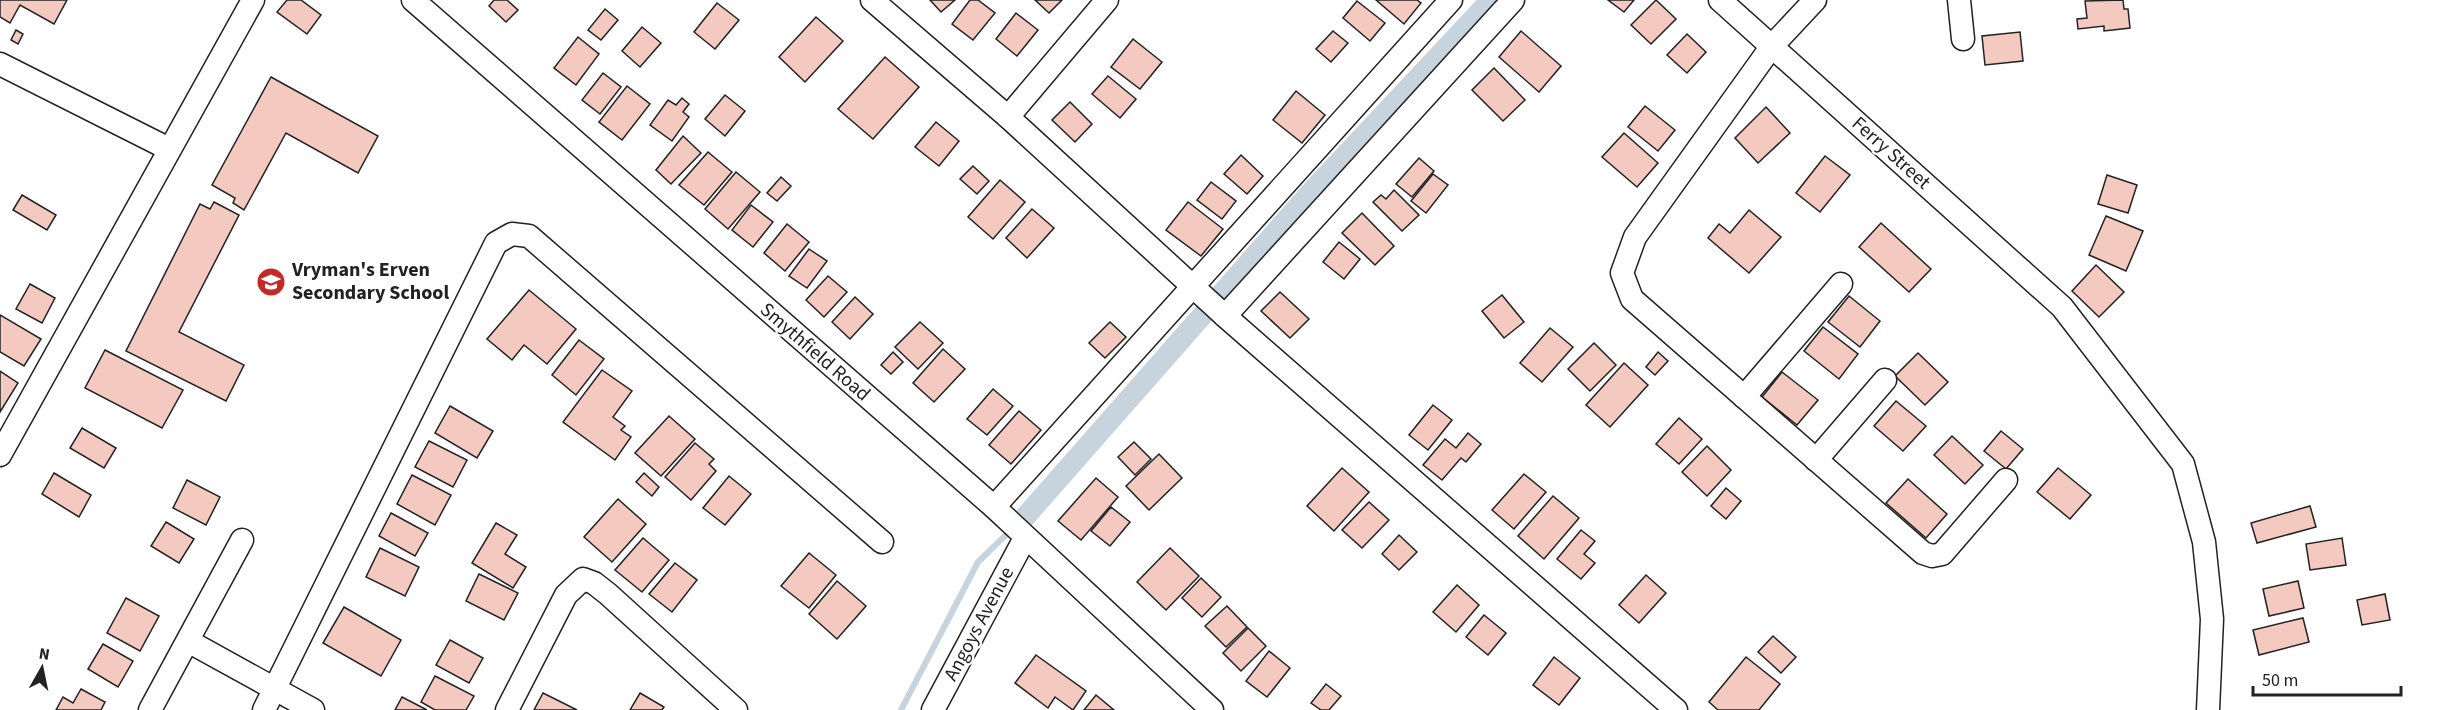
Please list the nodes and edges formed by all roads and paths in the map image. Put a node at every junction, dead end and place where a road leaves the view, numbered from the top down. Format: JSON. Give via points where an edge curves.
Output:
{"nodes":[{"id":1,"x":253,"y":0,"type":"edge"},
{"id":2,"x":412,"y":0,"type":"edge"},
{"id":3,"x":873,"y":0,"type":"edge"},
{"id":4,"x":1107,"y":0,"type":"edge"},
{"id":5,"x":1450,"y":0,"type":"edge"},
{"id":6,"x":1513,"y":0,"type":"edge"},
{"id":7,"x":1720,"y":0,"type":"edge"},
{"id":8,"x":1815,"y":0,"type":"edge"},
{"id":9,"x":1959,"y":0,"type":"edge"},
{"id":10,"x":1963,"y":39,"type":"dead end"},
{"id":11,"x":1772,"y":46,"type":"junction"},
{"id":12,"x":0,"y":64,"type":"edge"},
{"id":13,"x":1008,"y":117,"type":"junction"},
{"id":14,"x":169,"y":149,"type":"junction"},
{"id":15,"x":1841,"y":284,"type":"dead end"},
{"id":16,"x":1193,"y":286,"type":"junction"},
{"id":17,"x":1225,"y":316,"type":"junction"},
{"id":18,"x":1885,"y":380,"type":"dead end"},
{"id":19,"x":1744,"y":397,"type":"junction"},
{"id":20,"x":0,"y":455,"type":"edge"},
{"id":21,"x":1816,"y":460,"type":"junction"},
{"id":22,"x":2006,"y":480,"type":"dead end"},
{"id":23,"x":994,"y":507,"type":"junction"},
{"id":24,"x":1024,"y":538,"type":"junction"},
{"id":25,"x":242,"y":540,"type":"dead end"},
{"id":26,"x":882,"y":542,"type":"dead end"},
{"id":27,"x":188,"y":640,"type":"junction"},
{"id":28,"x":275,"y":689,"type":"junction"},
{"id":29,"x":150,"y":710,"type":"edge"},
{"id":30,"x":264,"y":710,"type":"edge"},
{"id":31,"x":313,"y":710,"type":"edge"},
{"id":32,"x":507,"y":710,"type":"edge"},
{"id":33,"x":736,"y":710,"type":"edge"},
{"id":34,"x":933,"y":710,"type":"edge"},
{"id":35,"x":1212,"y":710,"type":"edge"},
{"id":36,"x":1676,"y":710,"type":"edge"},
{"id":37,"x":2208,"y":710,"type":"edge"}],
"edges":[{"from":1,"to":14,"type":"street"},
{"from":2,"to":23,"type":"street","name":"Smythfield Road"},
{"from":3,"to":13,"type":"street"},
{"from":4,"to":13,"type":"street"},
{"from":5,"to":16,"type":"street"},
{"from":6,"to":17,"type":"street"},
{"from":7,"to":11,"type":"street","name":"Ferry Street"},
{"from":8,"to":11,"type":"street"},
{"from":9,"to":10,"type":"street"},
{"from":11,"to":19,"type":"street","via":[[1635,237],[1622,273],[1632,299]]},
{"from":11,"to":37,"type":"street","name":"Ferry Street","via":[[2062,307],[2183,464],[2204,542],[2211,608]]},
{"from":12,"to":14,"type":"street"},
{"from":13,"to":16,"type":"street"},
{"from":14,"to":20,"type":"street"},
{"from":15,"to":19,"type":"street"},
{"from":16,"to":17,"type":"street"},
{"from":16,"to":23,"type":"street"},
{"from":17,"to":36,"type":"street"},
{"from":18,"to":21,"type":"street"},
{"from":19,"to":21,"type":"street"},
{"from":21,"to":22,"type":"street","via":[[1923,553],[1932,556],[1942,554]]},
{"from":23,"to":24,"type":"street","name":"Smythfield Road"},
{"from":24,"to":34,"type":"street","name":"Angoys Avenue"},
{"from":24,"to":35,"type":"street","name":"Smythfield Road"},
{"from":25,"to":27,"type":"street"},
{"from":26,"to":28,"type":"street","via":[[529,236],[512,234],[496,243]]},
{"from":27,"to":28,"type":"street"},
{"from":27,"to":29,"type":"street"},
{"from":28,"to":30,"type":"street"},
{"from":28,"to":31,"type":"street"},
{"from":32,"to":33,"type":"street","via":[[566,595],[583,579],[608,594]]}]}
